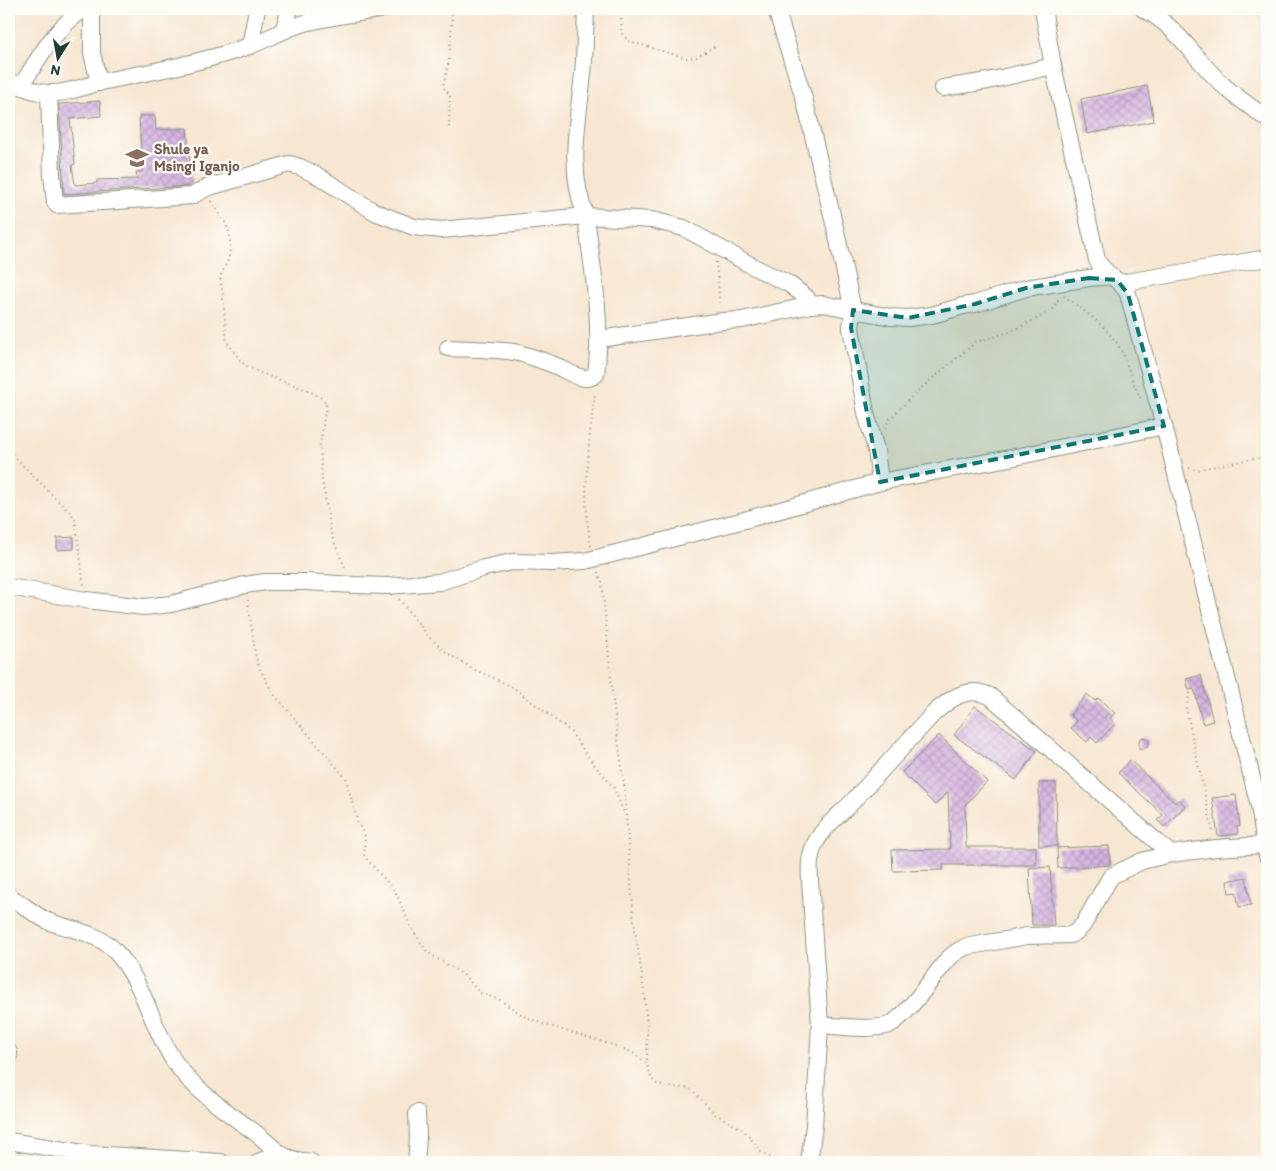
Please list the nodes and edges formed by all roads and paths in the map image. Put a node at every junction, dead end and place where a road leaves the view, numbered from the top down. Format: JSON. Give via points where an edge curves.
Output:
{"nodes":[{"id":1,"x":84,"y":9,"type":"edge"},
{"id":2,"x":92,"y":9,"type":"edge"},
{"id":3,"x":257,"y":9,"type":"edge"},
{"id":4,"x":290,"y":9,"type":"edge"},
{"id":5,"x":384,"y":9,"type":"edge"},
{"id":6,"x":452,"y":9,"type":"edge"},
{"id":7,"x":586,"y":9,"type":"edge"},
{"id":8,"x":622,"y":9,"type":"edge"},
{"id":9,"x":776,"y":9,"type":"edge"},
{"id":10,"x":1043,"y":9,"type":"edge"},
{"id":11,"x":1152,"y":10,"type":"edge"},
{"id":12,"x":283,"y":31,"type":"junction"},
{"id":13,"x":718,"y":45,"type":"dead end"},
{"id":14,"x":250,"y":46,"type":"junction"},
{"id":15,"x":1053,"y":66,"type":"junction"},
{"id":16,"x":99,"y":83,"type":"junction"},
{"id":17,"x":15,"y":84,"type":"edge"},
{"id":18,"x":943,"y":88,"type":"dead end"},
{"id":19,"x":49,"y":93,"type":"junction"},
{"id":20,"x":1267,"y":118,"type":"edge"},
{"id":21,"x":449,"y":127,"type":"dead end"},
{"id":22,"x":206,"y":188,"type":"junction"},
{"id":23,"x":586,"y":216,"type":"junction"},
{"id":24,"x":714,"y":244,"type":"junction"},
{"id":25,"x":1267,"y":258,"type":"edge"},
{"id":26,"x":1116,"y":280,"type":"junction"},
{"id":27,"x":811,"y":305,"type":"junction"},
{"id":28,"x":853,"y":310,"type":"junction"},
{"id":29,"x":722,"y":321,"type":"junction"},
{"id":30,"x":599,"y":339,"type":"junction"},
{"id":31,"x":448,"y":348,"type":"dead end"},
{"id":32,"x":596,"y":374,"type":"junction"},
{"id":33,"x":1144,"y":402,"type":"dead end"},
{"id":34,"x":1164,"y":426,"type":"junction"},
{"id":35,"x":876,"y":450,"type":"junction"},
{"id":36,"x":9,"y":451,"type":"edge"},
{"id":37,"x":1267,"y":456,"type":"edge"},
{"id":38,"x":1171,"y":459,"type":"junction"},
{"id":39,"x":880,"y":482,"type":"junction"},
{"id":40,"x":594,"y":558,"type":"junction"},
{"id":41,"x":245,"y":585,"type":"junction"},
{"id":42,"x":354,"y":585,"type":"junction"},
{"id":43,"x":9,"y":586,"type":"edge"},
{"id":44,"x":388,"y":586,"type":"junction"},
{"id":45,"x":86,"y":600,"type":"junction"},
{"id":46,"x":1190,"y":693,"type":"dead end"},
{"id":47,"x":625,"y":817,"type":"junction"},
{"id":48,"x":1216,"y":848,"type":"junction"},
{"id":49,"x":1266,"y":851,"type":"edge"},
{"id":50,"x":1170,"y":854,"type":"junction"},
{"id":51,"x":9,"y":896,"type":"edge"},
{"id":52,"x":820,"y":1025,"type":"junction"},
{"id":53,"x":9,"y":1052,"type":"edge"},
{"id":54,"x":9,"y":1056,"type":"edge"},
{"id":55,"x":647,"y":1064,"type":"junction"},
{"id":56,"x":417,"y":1113,"type":"dead end"},
{"id":57,"x":9,"y":1139,"type":"edge"},
{"id":58,"x":278,"y":1153,"type":"junction"},
{"id":59,"x":212,"y":1162,"type":"edge"},
{"id":60,"x":259,"y":1162,"type":"edge"},
{"id":61,"x":307,"y":1162,"type":"edge"},
{"id":62,"x":311,"y":1162,"type":"edge"},
{"id":63,"x":416,"y":1162,"type":"edge"},
{"id":64,"x":779,"y":1162,"type":"edge"},
{"id":65,"x":810,"y":1162,"type":"edge"}],
"edges":[{"from":1,"to":17,"type":"street","via":[[70,18],[50,39]]},
{"from":2,"to":16,"type":"street","via":[[92,53]]},
{"from":3,"to":14,"type":"street"},
{"from":4,"to":12,"type":"street"},
{"from":5,"to":12,"type":"street","via":[[330,17]]},
{"from":6,"to":21,"type":"path","via":[[451,46],[443,86],[450,96]]},
{"from":7,"to":23,"type":"street","via":[[584,66],[575,137],[577,180]]},
{"from":8,"to":13,"type":"path","via":[[621,32],[628,41],[686,58],[697,57]]},
{"from":9,"to":28,"type":"street","via":[[805,102]]},
{"from":10,"to":15,"type":"street"},
{"from":11,"to":20,"type":"street","via":[[1223,86]]},
{"from":12,"to":14,"type":"street"},
{"from":14,"to":16,"type":"street"},
{"from":15,"to":18,"type":"street"},
{"from":15,"to":26,"type":"street","via":[[1098,260]]},
{"from":16,"to":19,"type":"street","via":[[77,90]]},
{"from":17,"to":19,"type":"street"},
{"from":19,"to":22,"type":"street","via":[[56,205],[192,196]]},
{"from":22,"to":23,"type":"street","via":[[290,164],[318,176],[375,212],[414,227],[447,229]]},
{"from":22,"to":42,"type":"path","via":[[230,235],[228,260],[220,277],[227,342],[245,365],[310,391],[326,405],[320,445],[322,480],[332,537]]},
{"from":23,"to":24,"type":"street","via":[[669,223]]},
{"from":23,"to":30,"type":"street"},
{"from":24,"to":27,"type":"street","via":[[789,284]]},
{"from":24,"to":29,"type":"path"},
{"from":25,"to":26,"type":"street"},
{"from":26,"to":28,"type":"street","via":[[1089,278],[1026,288],[975,304],[908,318]]},
{"from":26,"to":34,"type":"street","via":[[1128,294]]},
{"from":27,"to":28,"type":"street"},
{"from":27,"to":29,"type":"street","via":[[742,320]]},
{"from":28,"to":35,"type":"street","via":[[851,328]]},
{"from":29,"to":30,"type":"street"},
{"from":30,"to":32,"type":"street"},
{"from":31,"to":32,"type":"street","via":[[514,352],[562,368],[580,378],[592,378]]},
{"from":32,"to":40,"type":"path","via":[[586,513]]},
{"from":33,"to":35,"type":"path","via":[[1119,348],[1093,318],[1061,293],[1052,311],[1010,332],[976,342],[936,374],[888,420]]},
{"from":34,"to":38,"type":"street"},
{"from":34,"to":39,"type":"street"},
{"from":35,"to":39,"type":"street"},
{"from":36,"to":45,"type":"path","via":[[76,520]]},
{"from":37,"to":38,"type":"path","via":[[1196,470]]},
{"from":38,"to":49,"type":"street","via":[[1259,806]]},
{"from":39,"to":40,"type":"street"},
{"from":40,"to":44,"type":"street","via":[[574,563],[512,562],[439,582]]},
{"from":40,"to":47,"type":"path","via":[[602,582]]},
{"from":41,"to":42,"type":"street","via":[[265,582]]},
{"from":41,"to":45,"type":"street","via":[[156,607]]},
{"from":41,"to":55,"type":"path","via":[[255,653],[265,680],[346,778],[358,824],[365,836],[364,856],[395,891],[411,927],[427,952],[465,976],[480,993],[500,1000],[524,1016],[619,1047]]},
{"from":42,"to":44,"type":"street"},
{"from":43,"to":45,"type":"street"},
{"from":44,"to":47,"type":"path","via":[[430,638],[447,653],[511,686],[570,731],[614,788]]},
{"from":46,"to":48,"type":"path","via":[[1186,708]]},
{"from":47,"to":55,"type":"path","via":[[634,923],[644,991]]},
{"from":48,"to":49,"type":"street"},
{"from":48,"to":50,"type":"street"},
{"from":50,"to":52,"type":"street","via":[[1130,866],[1111,876],[1083,925],[1070,935],[1026,936],[973,945],[958,951],[941,966],[906,1011],[888,1025]]},
{"from":50,"to":52,"type":"street","via":[[995,700],[980,692],[957,695],[934,713],[832,821],[814,847],[809,872]]},
{"from":51,"to":58,"type":"street","via":[[41,917],[100,939],[116,951],[134,977],[178,1066],[195,1085]]},
{"from":52,"to":65,"type":"street"},
{"from":53,"to":54,"type":"street"},
{"from":55,"to":64,"type":"path","via":[[655,1082],[665,1087],[692,1090],[715,1114],[740,1128],[761,1152]]},
{"from":56,"to":63,"type":"street"},
{"from":57,"to":59,"type":"street","via":[[89,1154]]},
{"from":58,"to":60,"type":"street"},
{"from":58,"to":61,"type":"street"},
{"from":61,"to":62,"type":"street"}]}
